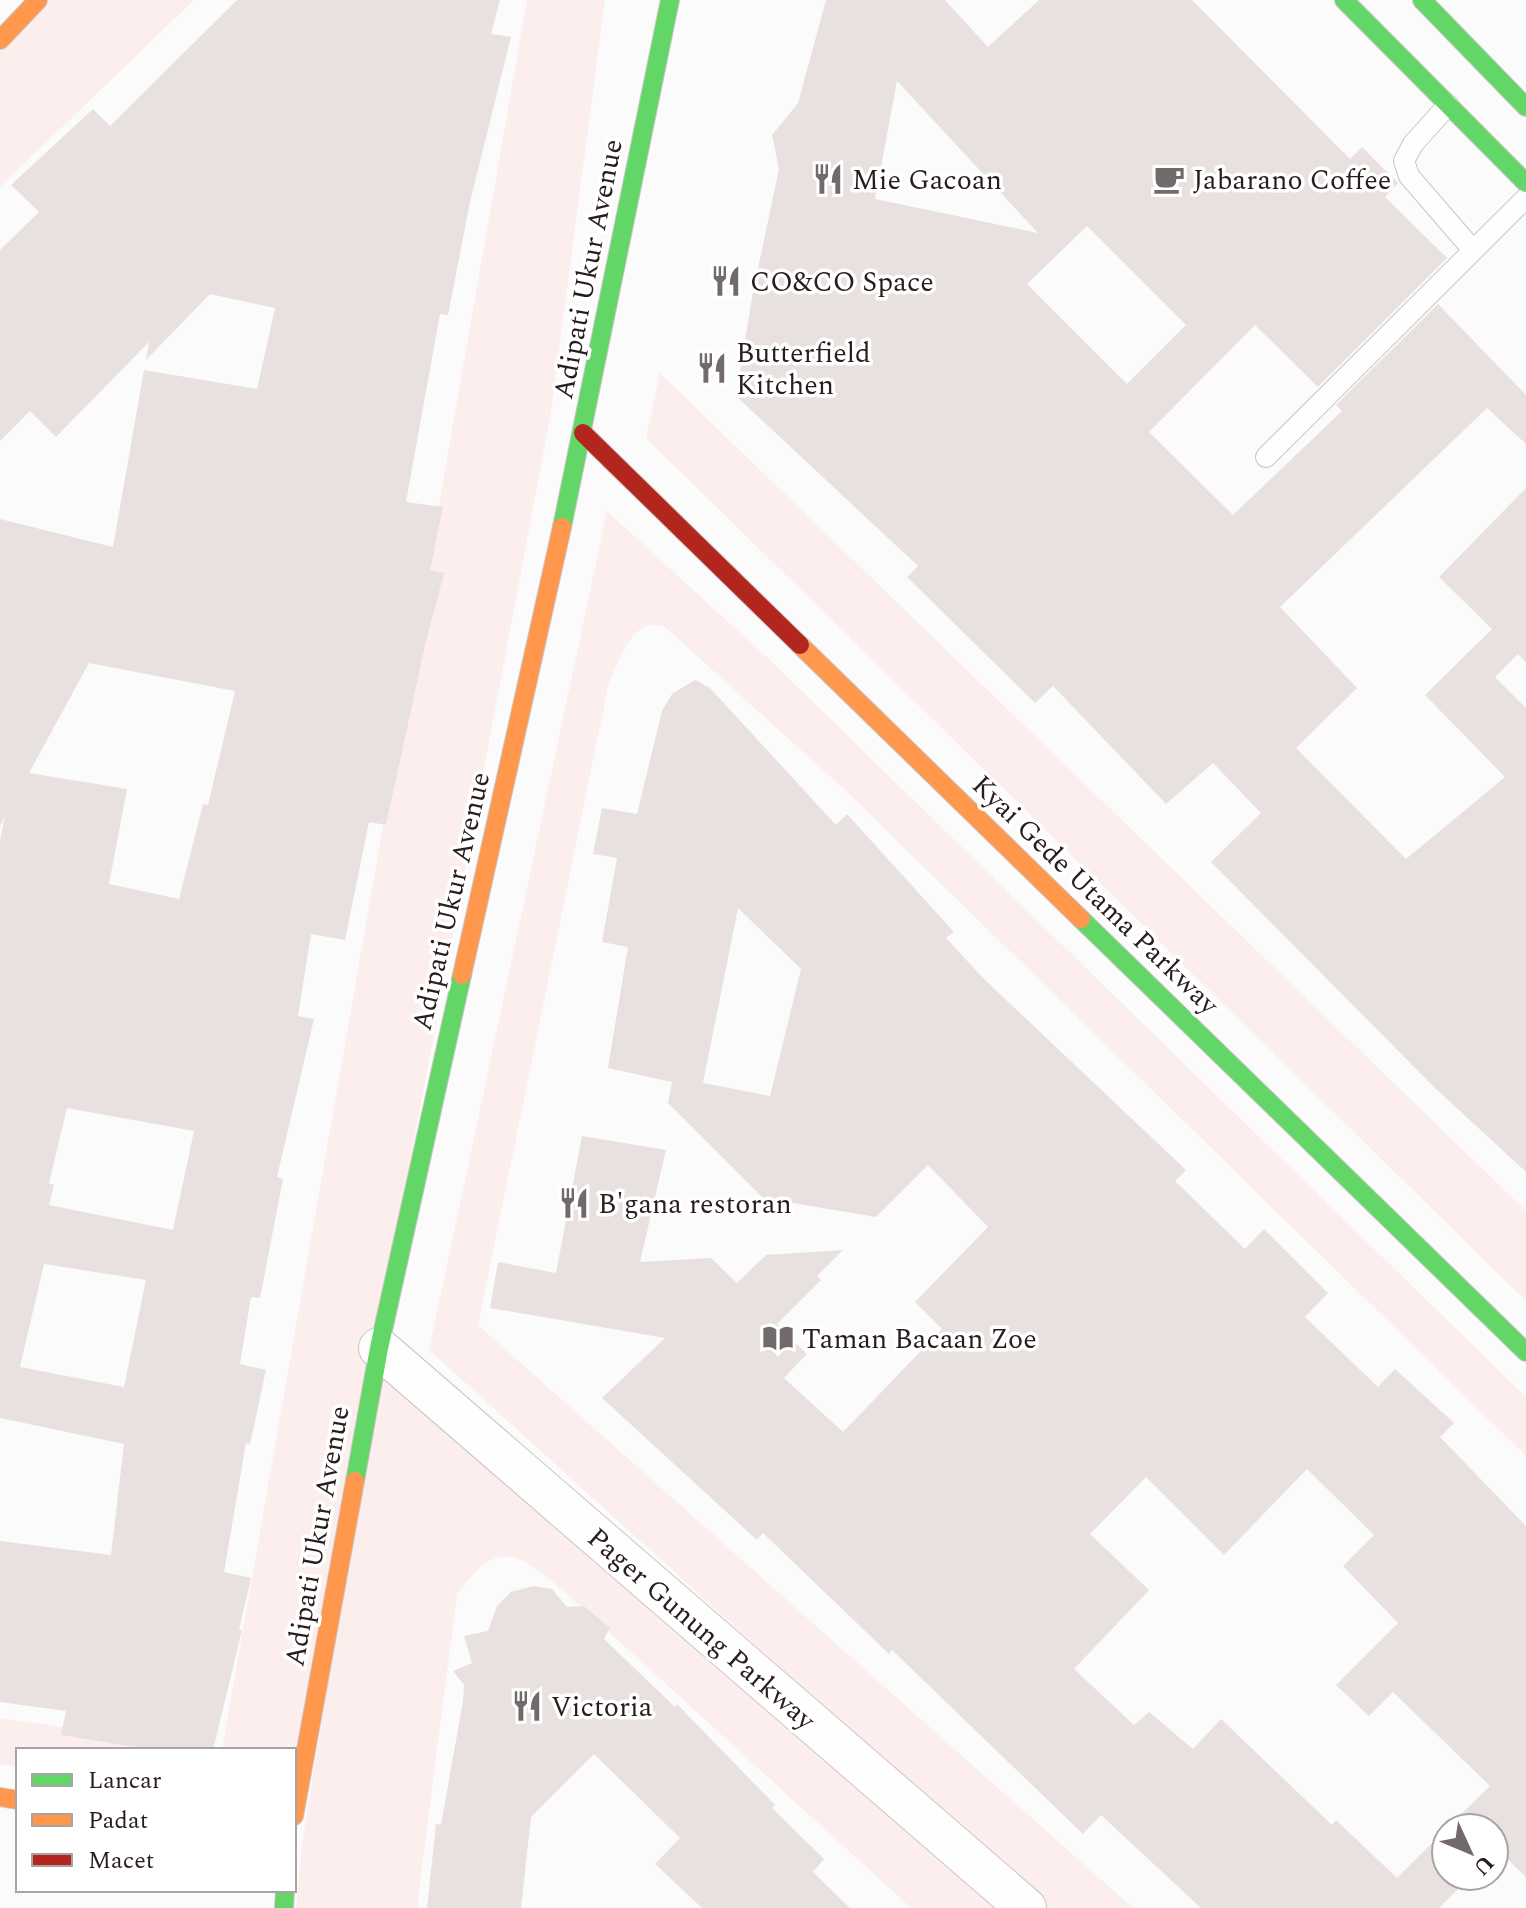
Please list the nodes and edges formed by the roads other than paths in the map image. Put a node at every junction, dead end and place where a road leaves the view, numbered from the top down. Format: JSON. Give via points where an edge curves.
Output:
{"nodes":[{"id":1,"x":38,"y":0,"type":"edge"},
{"id":2,"x":670,"y":0,"type":"edge"},
{"id":3,"x":1344,"y":0,"type":"edge"},
{"id":4,"x":1422,"y":0,"type":"edge"},
{"id":5,"x":0,"y":40,"type":"edge"},
{"id":6,"x":1448,"y":105,"type":"junction"},
{"id":7,"x":1526,"y":107,"type":"edge"},
{"id":8,"x":1526,"y":183,"type":"edge"},
{"id":9,"x":1526,"y":198,"type":"edge"},
{"id":10,"x":1472,"y":249,"type":"junction"},
{"id":11,"x":583,"y":433,"type":"junction"},
{"id":12,"x":1266,"y":457,"type":"dead end"},
{"id":13,"x":379,"y":1348,"type":"junction"},
{"id":14,"x":1526,"y":1352,"type":"edge"},
{"id":15,"x":296,"y":1805,"type":"edge"},
{"id":16,"x":1026,"y":1908,"type":"edge"}],
"edges":[{"from":1,"to":5,"type":"main road"},
{"from":2,"to":11,"type":"main road","name":"Adipati Ukur Avenue"},
{"from":3,"to":6,"type":"main road"},
{"from":4,"to":7,"type":"main road"},
{"from":6,"to":8,"type":"main road"},
{"from":6,"to":10,"type":"lane","via":[[1404,161],[1409,176]]},
{"from":9,"to":10,"type":"lane"},
{"from":10,"to":12,"type":"lane"},
{"from":11,"to":13,"type":"main road","name":"Adipati Ukur Avenue"},
{"from":11,"to":14,"type":"main road","name":"Kyai Gede Utama Parkway"},
{"from":13,"to":15,"type":"main road","name":"Adipati Ukur Avenue"},
{"from":13,"to":16,"type":"street","name":"Pager Gunung Parkway"}]}
